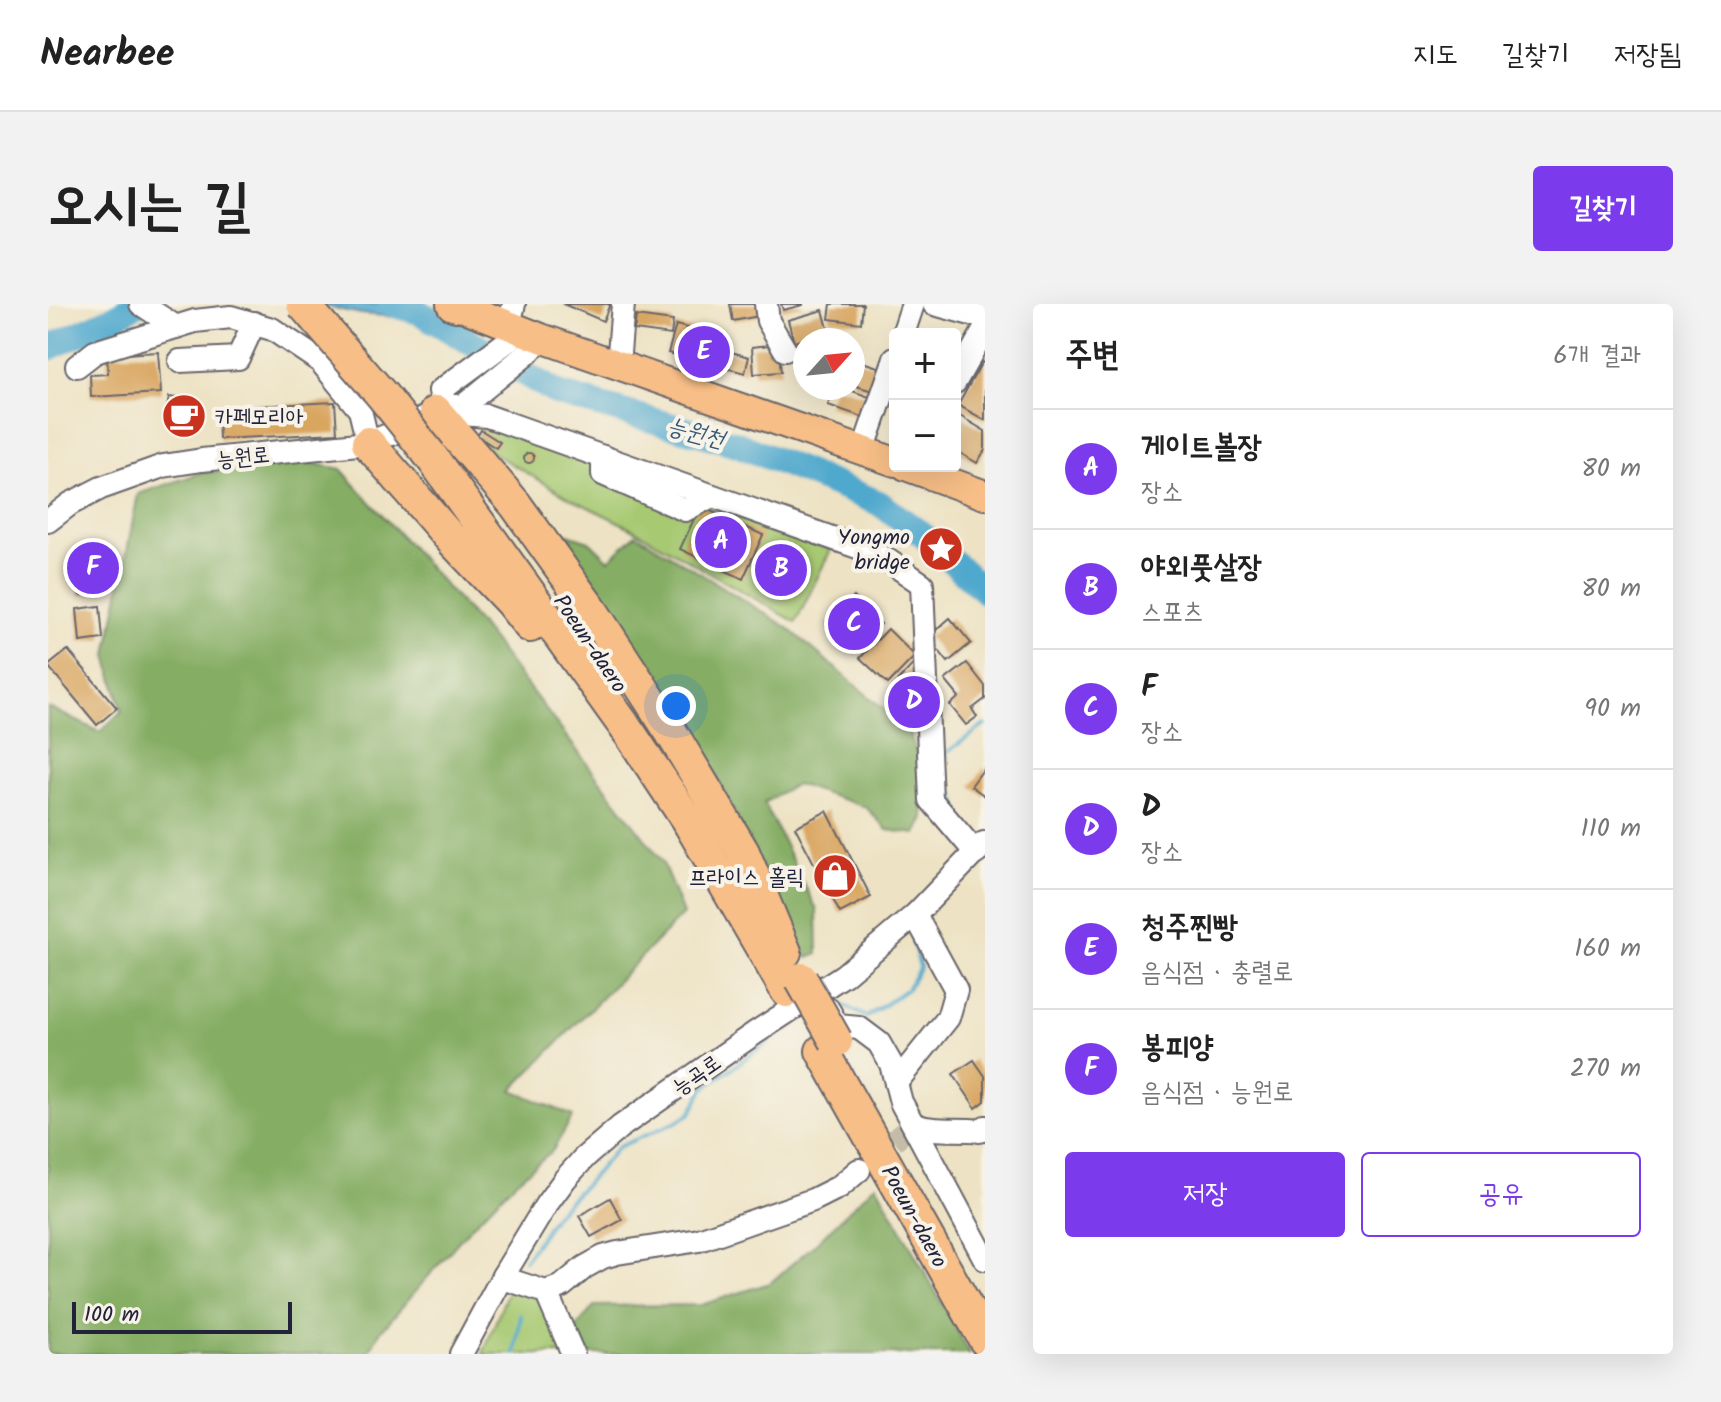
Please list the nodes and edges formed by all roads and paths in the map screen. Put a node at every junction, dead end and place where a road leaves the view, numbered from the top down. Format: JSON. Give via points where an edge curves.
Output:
{"nodes":[{"id":1,"x":141,"y":304,"type":"edge"},
{"id":2,"x":303,"y":304,"type":"edge"},
{"id":3,"x":324,"y":304,"type":"edge"},
{"id":4,"x":455,"y":304,"type":"edge"},
{"id":5,"x":623,"y":304,"type":"edge"},
{"id":6,"x":766,"y":304,"type":"edge"},
{"id":7,"x":913,"y":304,"type":"edge"},
{"id":8,"x":934,"y":304,"type":"edge"},
{"id":9,"x":985,"y":318,"type":"edge"},
{"id":10,"x":254,"y":323,"type":"junction"},
{"id":11,"x":175,"y":327,"type":"junction"},
{"id":12,"x":905,"y":328,"type":"edge"},
{"id":13,"x":985,"y":329,"type":"edge"},
{"id":14,"x":521,"y":331,"type":"edge"},
{"id":15,"x":785,"y":350,"type":"dead end"},
{"id":16,"x":180,"y":361,"type":"dead end"},
{"id":17,"x":618,"y":365,"type":"junction"},
{"id":18,"x":77,"y":366,"type":"dead end"},
{"id":19,"x":961,"y":371,"type":"edge"},
{"id":20,"x":889,"y":375,"type":"edge"},
{"id":21,"x":445,"y":404,"type":"junction"},
{"id":22,"x":368,"y":443,"type":"junction"},
{"id":23,"x":439,"y":450,"type":"junction"},
{"id":24,"x":863,"y":451,"type":"junction"},
{"id":25,"x":889,"y":460,"type":"edge"},
{"id":26,"x":922,"y":472,"type":"edge"},
{"id":27,"x":985,"y":495,"type":"edge"},
{"id":28,"x":48,"y":521,"type":"edge"},
{"id":29,"x":980,"y":847,"type":"edge"},
{"id":30,"x":915,"y":915,"type":"junction"},
{"id":31,"x":750,"y":929,"type":"junction"},
{"id":32,"x":797,"y":978,"type":"junction"},
{"id":33,"x":829,"y":1046,"type":"junction"},
{"id":34,"x":896,"y":1083,"type":"junction"},
{"id":35,"x":913,"y":1124,"type":"junction"},
{"id":36,"x":985,"y":1127,"type":"edge"},
{"id":37,"x":859,"y":1170,"type":"tunnel mouth"},
{"id":38,"x":985,"y":1259,"type":"edge"},
{"id":39,"x":503,"y":1276,"type":"junction"},
{"id":40,"x":546,"y":1292,"type":"junction"},
{"id":41,"x":985,"y":1300,"type":"edge"},
{"id":42,"x":985,"y":1340,"type":"edge"},
{"id":43,"x":461,"y":1354,"type":"edge"},
{"id":44,"x":573,"y":1354,"type":"edge"}],
"edges":[{"from":1,"to":11,"type":"street"},
{"from":2,"to":23,"type":"highway","bridge":true,"via":[[382,395]]},
{"from":3,"to":23,"type":"highway","name":"Poeun-daero","via":[[365,347]]},
{"from":4,"to":14,"type":"main road"},
{"from":5,"to":17,"type":"street"},
{"from":6,"to":15,"type":"street","via":[[768,321]]},
{"from":7,"to":12,"type":"street"},
{"from":8,"to":9,"type":"street"},
{"from":10,"to":11,"type":"street","via":[[231,317]]},
{"from":10,"to":16,"type":"street","via":[[238,358]]},
{"from":10,"to":22,"type":"street","via":[[321,362],[360,410]]},
{"from":11,"to":18,"type":"street","via":[[95,352]]},
{"from":13,"to":19,"type":"street"},
{"from":14,"to":17,"type":"main road"},
{"from":14,"to":21,"type":"street","name":"능원로"},
{"from":17,"to":24,"type":"main road"},
{"from":20,"to":24,"type":"street"},
{"from":21,"to":22,"type":"street","name":"능원로"},
{"from":21,"to":29,"type":"street","via":[[863,549],[922,584],[931,800]]},
{"from":21,"to":32,"type":"highway","via":[[671,732],[743,852]]},
{"from":22,"to":28,"type":"street","name":"능원로","via":[[163,466],[101,488]]},
{"from":22,"to":31,"type":"highway","via":[[510,601],[609,722]]},
{"from":23,"to":31,"type":"highway","name":"Poeun-daero","via":[[690,824]]},
{"from":23,"to":32,"type":"highway","name":"Poeun-daero","via":[[531,555],[659,743]]},
{"from":24,"to":25,"type":"main road"},
{"from":26,"to":27,"type":"main road"},
{"from":29,"to":30,"type":"street","name":"능곡로"},
{"from":30,"to":32,"type":"street","name":"능곡로","via":[[844,975]]},
{"from":30,"to":34,"type":"street","via":[[956,990],[948,1018]]},
{"from":31,"to":32,"type":"highway","name":"Poeun-daero"},
{"from":32,"to":33,"type":"highway"},
{"from":32,"to":34,"type":"street","via":[[838,1026],[859,1028],[879,1043]]},
{"from":32,"to":39,"type":"street","name":"능곡로","via":[[585,1157],[546,1205]]},
{"from":33,"to":41,"type":"highway","name":"Poeun-daero"},
{"from":33,"to":42,"type":"highway","name":"Poeun-daero"},
{"from":34,"to":35,"type":"street"},
{"from":35,"to":36,"type":"street","via":[[924,1129]]},
{"from":35,"to":38,"type":"street"},
{"from":37,"to":40,"type":"street","via":[[813,1200],[699,1240],[603,1257]]},
{"from":39,"to":40,"type":"street"},
{"from":39,"to":43,"type":"street","name":"능곡로"},
{"from":40,"to":44,"type":"street"}]}
